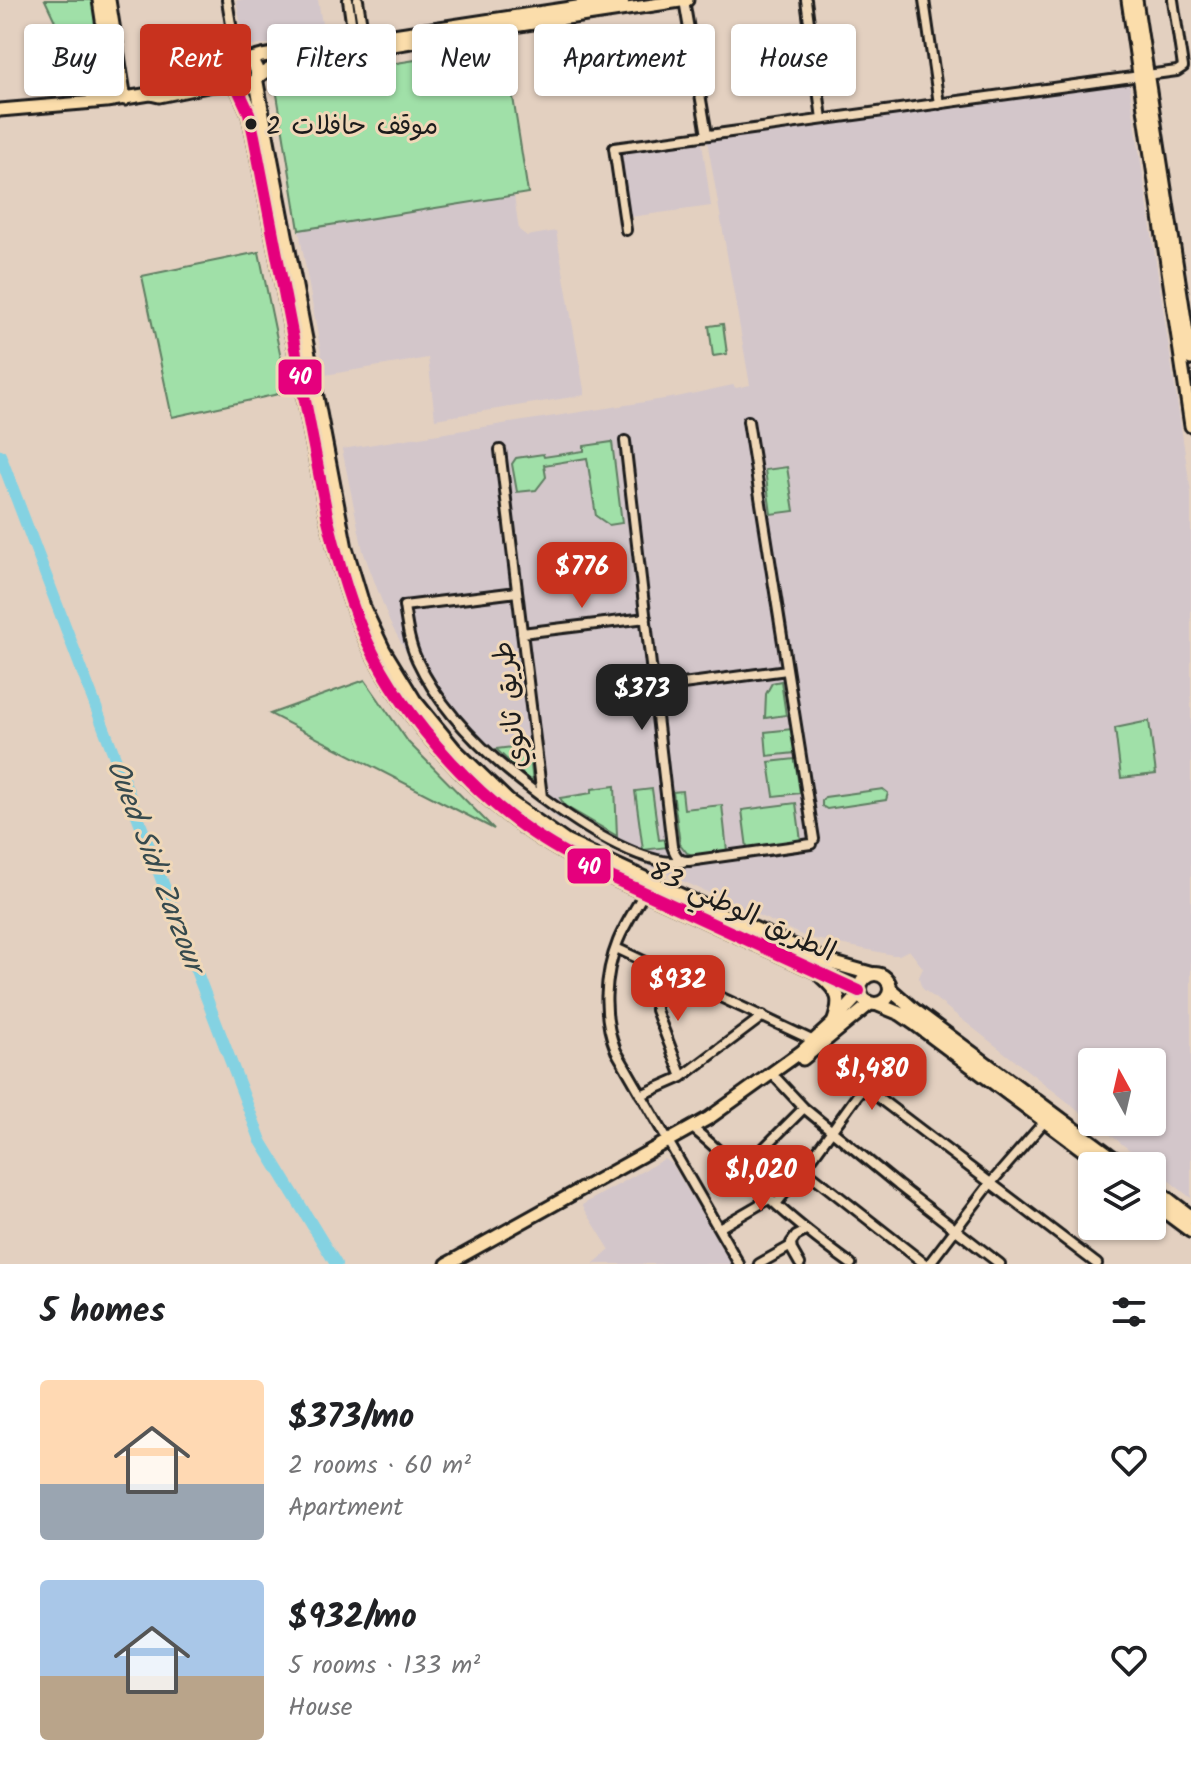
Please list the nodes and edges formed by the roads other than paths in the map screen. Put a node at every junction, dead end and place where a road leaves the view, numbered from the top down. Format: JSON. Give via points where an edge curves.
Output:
{"nodes":[{"id":1,"x":99,"y":0,"type":"edge"},
{"id":2,"x":109,"y":0,"type":"edge"},
{"id":3,"x":227,"y":0,"type":"edge"},
{"id":4,"x":348,"y":0,"type":"edge"},
{"id":5,"x":358,"y":0,"type":"edge"},
{"id":6,"x":623,"y":0,"type":"edge"},
{"id":7,"x":685,"y":0,"type":"edge"},
{"id":8,"x":806,"y":0,"type":"edge"},
{"id":9,"x":924,"y":0,"type":"edge"},
{"id":10,"x":1128,"y":0,"type":"edge"},
{"id":11,"x":1136,"y":0,"type":"edge"},
{"id":12,"x":1173,"y":0,"type":"edge"},
{"id":13,"x":231,"y":24,"type":"edge"},
{"id":14,"x":354,"y":24,"type":"edge"},
{"id":15,"x":359,"y":24,"type":"edge"},
{"id":16,"x":396,"y":39,"type":"edge"},
{"id":17,"x":396,"y":41,"type":"edge"},
{"id":18,"x":251,"y":65,"type":"edge"},
{"id":19,"x":267,"y":70,"type":"edge"},
{"id":20,"x":1144,"y":76,"type":"junction"},
{"id":21,"x":256,"y":79,"type":"junction"},
{"id":22,"x":251,"y":85,"type":"edge"},
{"id":23,"x":140,"y":96,"type":"edge"},
{"id":24,"x":241,"y":96,"type":"edge"},
{"id":25,"x":115,"y":100,"type":"junction"},
{"id":26,"x":939,"y":104,"type":"junction"},
{"id":27,"x":0,"y":110,"type":"edge"},
{"id":28,"x":822,"y":119,"type":"junction"},
{"id":29,"x":707,"y":135,"type":"junction"},
{"id":30,"x":260,"y":164,"type":"junction"},
{"id":31,"x":245,"y":167,"type":"dead end"},
{"id":32,"x":626,"y":230,"type":"dead end"},
{"id":33,"x":1191,"y":359,"type":"edge"},
{"id":34,"x":748,"y":421,"type":"dead end"},
{"id":35,"x":1191,"y":426,"type":"edge"},
{"id":36,"x":625,"y":441,"type":"dead end"},
{"id":37,"x":500,"y":450,"type":"dead end"},
{"id":38,"x":517,"y":592,"type":"junction"},
{"id":39,"x":646,"y":618,"type":"junction"},
{"id":40,"x":522,"y":633,"type":"junction"},
{"id":41,"x":787,"y":670,"type":"junction"},
{"id":42,"x":653,"y":688,"type":"junction"},
{"id":43,"x":542,"y":797,"type":"junction"},
{"id":44,"x":684,"y":862,"type":"junction"},
{"id":45,"x":645,"y":891,"type":"junction"},
{"id":46,"x":616,"y":948,"type":"junction"},
{"id":47,"x":663,"y":969,"type":"junction"},
{"id":48,"x":816,"y":972,"type":"junction"},
{"id":49,"x":872,"y":974,"type":"junction"},
{"id":50,"x":890,"y":989,"type":"junction"},
{"id":51,"x":860,"y":993,"type":"junction"},
{"id":52,"x":874,"y":1004,"type":"junction"},
{"id":53,"x":763,"y":1016,"type":"junction"},
{"id":54,"x":834,"y":1022,"type":"junction"},
{"id":55,"x":814,"y":1041,"type":"junction"},
{"id":56,"x":682,"y":1077,"type":"junction"},
{"id":57,"x":777,"y":1079,"type":"junction"},
{"id":58,"x":641,"y":1095,"type":"junction"},
{"id":59,"x":804,"y":1108,"type":"junction"},
{"id":60,"x":1045,"y":1121,"type":"junction"},
{"id":61,"x":696,"y":1131,"type":"junction"},
{"id":62,"x":831,"y":1131,"type":"junction"},
{"id":63,"x":669,"y":1144,"type":"junction"},
{"id":64,"x":1086,"y":1152,"type":"edge"},
{"id":65,"x":1105,"y":1152,"type":"edge"},
{"id":66,"x":804,"y":1169,"type":"junction"},
{"id":67,"x":741,"y":1171,"type":"junction"},
{"id":68,"x":990,"y":1184,"type":"junction"},
{"id":69,"x":1166,"y":1198,"type":"edge"},
{"id":70,"x":772,"y":1202,"type":"junction"},
{"id":71,"x":1166,"y":1212,"type":"edge"},
{"id":72,"x":1191,"y":1217,"type":"edge"},
{"id":73,"x":719,"y":1228,"type":"junction"},
{"id":74,"x":955,"y":1230,"type":"junction"},
{"id":75,"x":806,"y":1231,"type":"junction"},
{"id":76,"x":1191,"y":1231,"type":"edge"},
{"id":77,"x":791,"y":1246,"type":"junction"},
{"id":78,"x":447,"y":1264,"type":"edge"},
{"id":79,"x":739,"y":1264,"type":"edge"},
{"id":80,"x":759,"y":1264,"type":"edge"},
{"id":81,"x":800,"y":1264,"type":"edge"},
{"id":82,"x":851,"y":1264,"type":"edge"},
{"id":83,"x":927,"y":1264,"type":"edge"},
{"id":84,"x":1000,"y":1264,"type":"edge"},
{"id":85,"x":1097,"y":1264,"type":"edge"}],
"edges":[{"from":1,"to":25,"type":"main road"},
{"from":2,"to":25,"type":"main road"},
{"from":3,"to":13,"type":"street"},
{"from":4,"to":14,"type":"street"},
{"from":5,"to":15,"type":"street"},
{"from":6,"to":16,"type":"main road"},
{"from":7,"to":17,"type":"main road"},
{"from":7,"to":29,"type":"street"},
{"from":8,"to":28,"type":"street"},
{"from":9,"to":26,"type":"street"},
{"from":10,"to":20,"type":"main road"},
{"from":11,"to":20,"type":"main road"},
{"from":12,"to":20,"type":"street","via":[[1183,67]]},
{"from":18,"to":21,"type":"highway"},
{"from":19,"to":21,"type":"main road"},
{"from":20,"to":26,"type":"street"},
{"from":20,"to":33,"type":"main road"},
{"from":20,"to":35,"type":"main road"},
{"from":21,"to":22,"type":"highway"},
{"from":21,"to":49,"type":"highway","name":"الطريق الوطني 83","via":[[345,546],[364,609],[414,700],[454,749],[508,801],[566,842],[829,962]]},
{"from":23,"to":25,"type":"main road"},
{"from":24,"to":30,"type":"highway","name":"الطريق الوطني 83"},
{"from":25,"to":27,"type":"main road"},
{"from":26,"to":28,"type":"street"},
{"from":28,"to":29,"type":"street"},
{"from":29,"to":32,"type":"street","via":[[614,148]]},
{"from":30,"to":31,"type":"highway"},
{"from":30,"to":45,"type":"highway","name":"الطريق الوطني 83","via":[[337,559],[361,628],[388,680],[424,730],[492,801],[543,840]]},
{"from":34,"to":41,"type":"street"},
{"from":36,"to":39,"type":"street"},
{"from":37,"to":38,"type":"street","name":"طريق ثانوي"},
{"from":38,"to":40,"type":"street","name":"طريق ثانوي"},
{"from":38,"to":43,"type":"street","via":[[404,606],[416,659],[432,689],[465,729]]},
{"from":39,"to":40,"type":"street"},
{"from":39,"to":42,"type":"street"},
{"from":40,"to":43,"type":"street","name":"طريق ثانوي"},
{"from":41,"to":42,"type":"street"},
{"from":41,"to":44,"type":"street","name":"طريق ثانوي","via":[[813,841]]},
{"from":42,"to":44,"type":"street","via":[[672,846]]},
{"from":43,"to":44,"type":"street","name":"طريق ثانوي","via":[[574,821],[646,858]]},
{"from":45,"to":46,"type":"street"},
{"from":45,"to":48,"type":"highway","name":"الطريق الوطني 83"},
{"from":46,"to":47,"type":"street"},
{"from":46,"to":58,"type":"street","via":[[606,1017],[616,1051]]},
{"from":47,"to":53,"type":"street"},
{"from":47,"to":56,"type":"street","via":[[656,1010]]},
{"from":48,"to":51,"type":"highway","name":"الطريق الوطني 83"},
{"from":48,"to":54,"type":"highway","via":[[838,995]]},
{"from":49,"to":50,"type":"highway","via":[[886,979]]},
{"from":49,"to":51,"type":"highway","via":[[864,979]]},
{"from":50,"to":52,"type":"highway","via":[[887,1000]]},
{"from":50,"to":65,"type":"highway"},
{"from":51,"to":52,"type":"highway"},
{"from":51,"to":54,"type":"main road"},
{"from":52,"to":57,"type":"main road"},
{"from":52,"to":60,"type":"highway","via":[[914,1023]]},
{"from":53,"to":55,"type":"street"},
{"from":53,"to":56,"type":"street"},
{"from":54,"to":55,"type":"main road"},
{"from":55,"to":63,"type":"main road"},
{"from":56,"to":58,"type":"street"},
{"from":57,"to":59,"type":"street"},
{"from":57,"to":61,"type":"main road"},
{"from":58,"to":63,"type":"street"},
{"from":59,"to":62,"type":"street"},
{"from":59,"to":67,"type":"street"},
{"from":60,"to":64,"type":"highway"},
{"from":60,"to":68,"type":"street"},
{"from":61,"to":63,"type":"main road"},
{"from":61,"to":67,"type":"street"},
{"from":62,"to":66,"type":"street"},
{"from":62,"to":68,"type":"street","via":[[861,1091],[870,1090]]},
{"from":62,"to":74,"type":"street"},
{"from":63,"to":73,"type":"street"},
{"from":63,"to":78,"type":"main road"},
{"from":66,"to":70,"type":"street"},
{"from":66,"to":83,"type":"street"},
{"from":67,"to":70,"type":"street"},
{"from":68,"to":74,"type":"street"},
{"from":68,"to":85,"type":"street"},
{"from":69,"to":72,"type":"highway"},
{"from":70,"to":73,"type":"street"},
{"from":70,"to":75,"type":"street"},
{"from":71,"to":76,"type":"highway"},
{"from":73,"to":79,"type":"street"},
{"from":74,"to":83,"type":"street"},
{"from":74,"to":84,"type":"street"},
{"from":75,"to":77,"type":"street"},
{"from":75,"to":82,"type":"street"},
{"from":77,"to":80,"type":"street"},
{"from":77,"to":81,"type":"street"}]}
